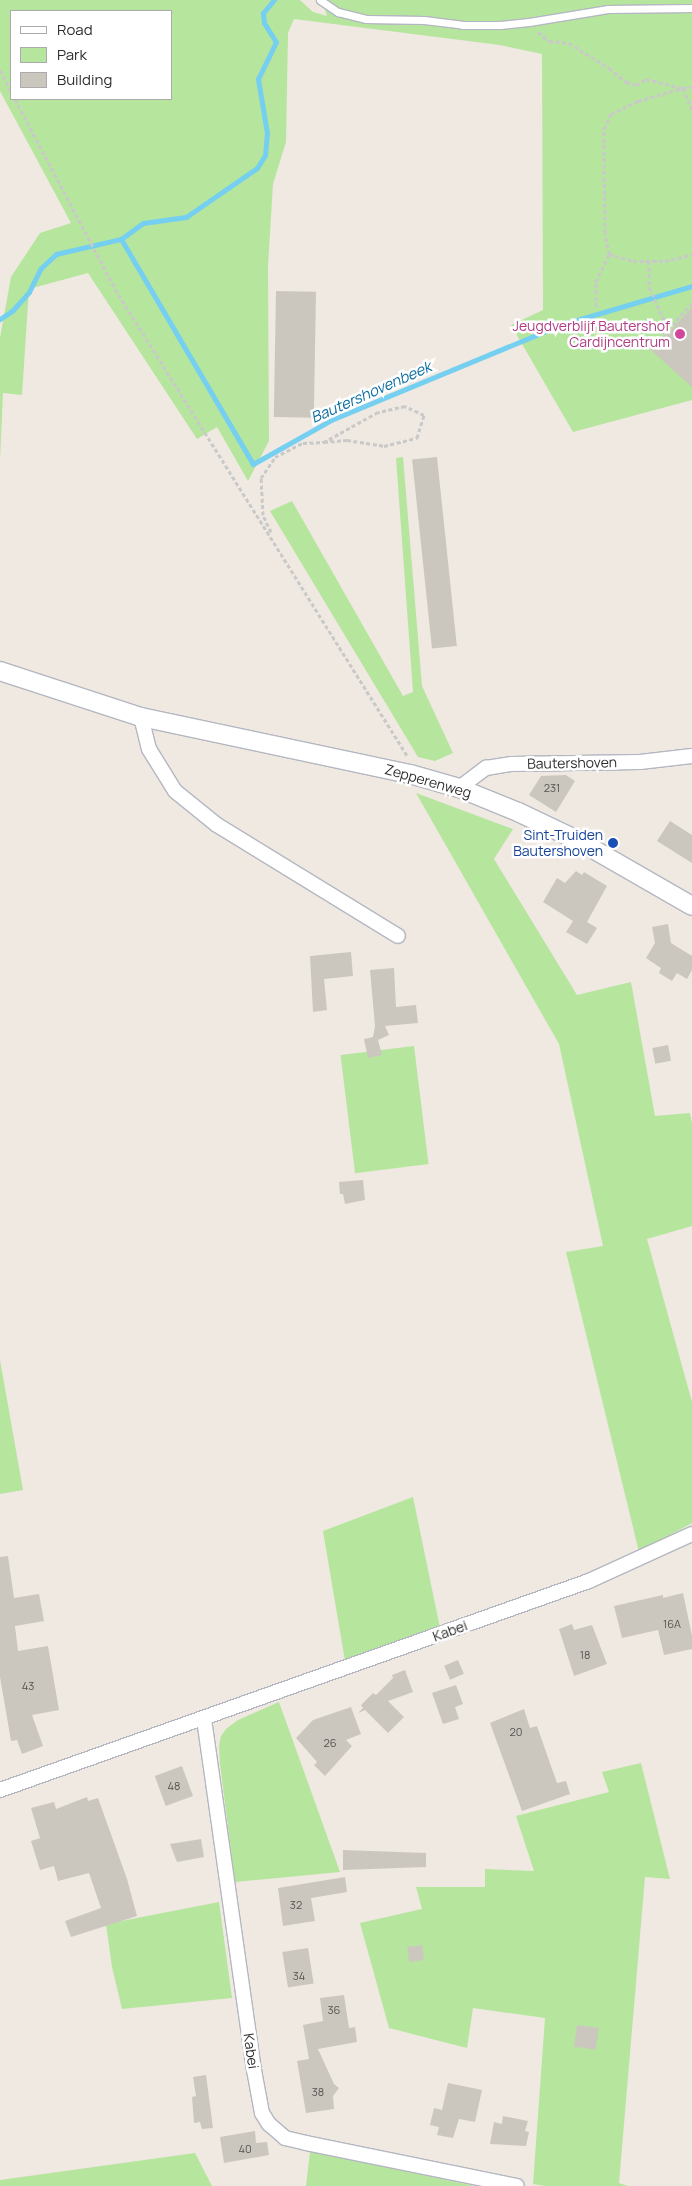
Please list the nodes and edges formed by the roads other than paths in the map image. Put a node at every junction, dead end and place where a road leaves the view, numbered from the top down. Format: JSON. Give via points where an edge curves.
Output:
{"nodes":[{"id":1,"x":320,"y":0,"type":"edge"},
{"id":2,"x":692,"y":8,"type":"edge"},
{"id":3,"x":0,"y":671,"type":"edge"},
{"id":4,"x":141,"y":718,"type":"junction"},
{"id":5,"x":692,"y":756,"type":"edge"},
{"id":6,"x":459,"y":788,"type":"junction"},
{"id":7,"x":692,"y":906,"type":"edge"},
{"id":8,"x":398,"y":936,"type":"dead end"},
{"id":9,"x":692,"y":1534,"type":"edge"},
{"id":10,"x":204,"y":1719,"type":"junction"},
{"id":11,"x":0,"y":1790,"type":"edge"},
{"id":12,"x":517,"y":2186,"type":"edge"}],
"edges":[{"from":1,"to":2,"type":"lane","via":[[338,12],[366,19],[500,26],[608,9]]},
{"from":3,"to":4,"type":"street","name":"Zepperenweg"},
{"from":4,"to":6,"type":"street","name":"Zepperenweg"},
{"from":4,"to":8,"type":"street","via":[[149,749],[175,791],[217,824]]},
{"from":5,"to":6,"type":"street","name":"Bautershoven","via":[[640,762],[512,764],[486,768]]},
{"from":6,"to":7,"type":"street","name":"Zepperenweg","via":[[579,841]]},
{"from":9,"to":10,"type":"street","name":"Kabei","via":[[589,1581]]},
{"from":10,"to":11,"type":"street","name":"Kabei"},
{"from":10,"to":12,"type":"street","name":"Kabei","via":[[254,2070],[262,2113],[269,2124],[284,2138],[299,2142]]}]}
